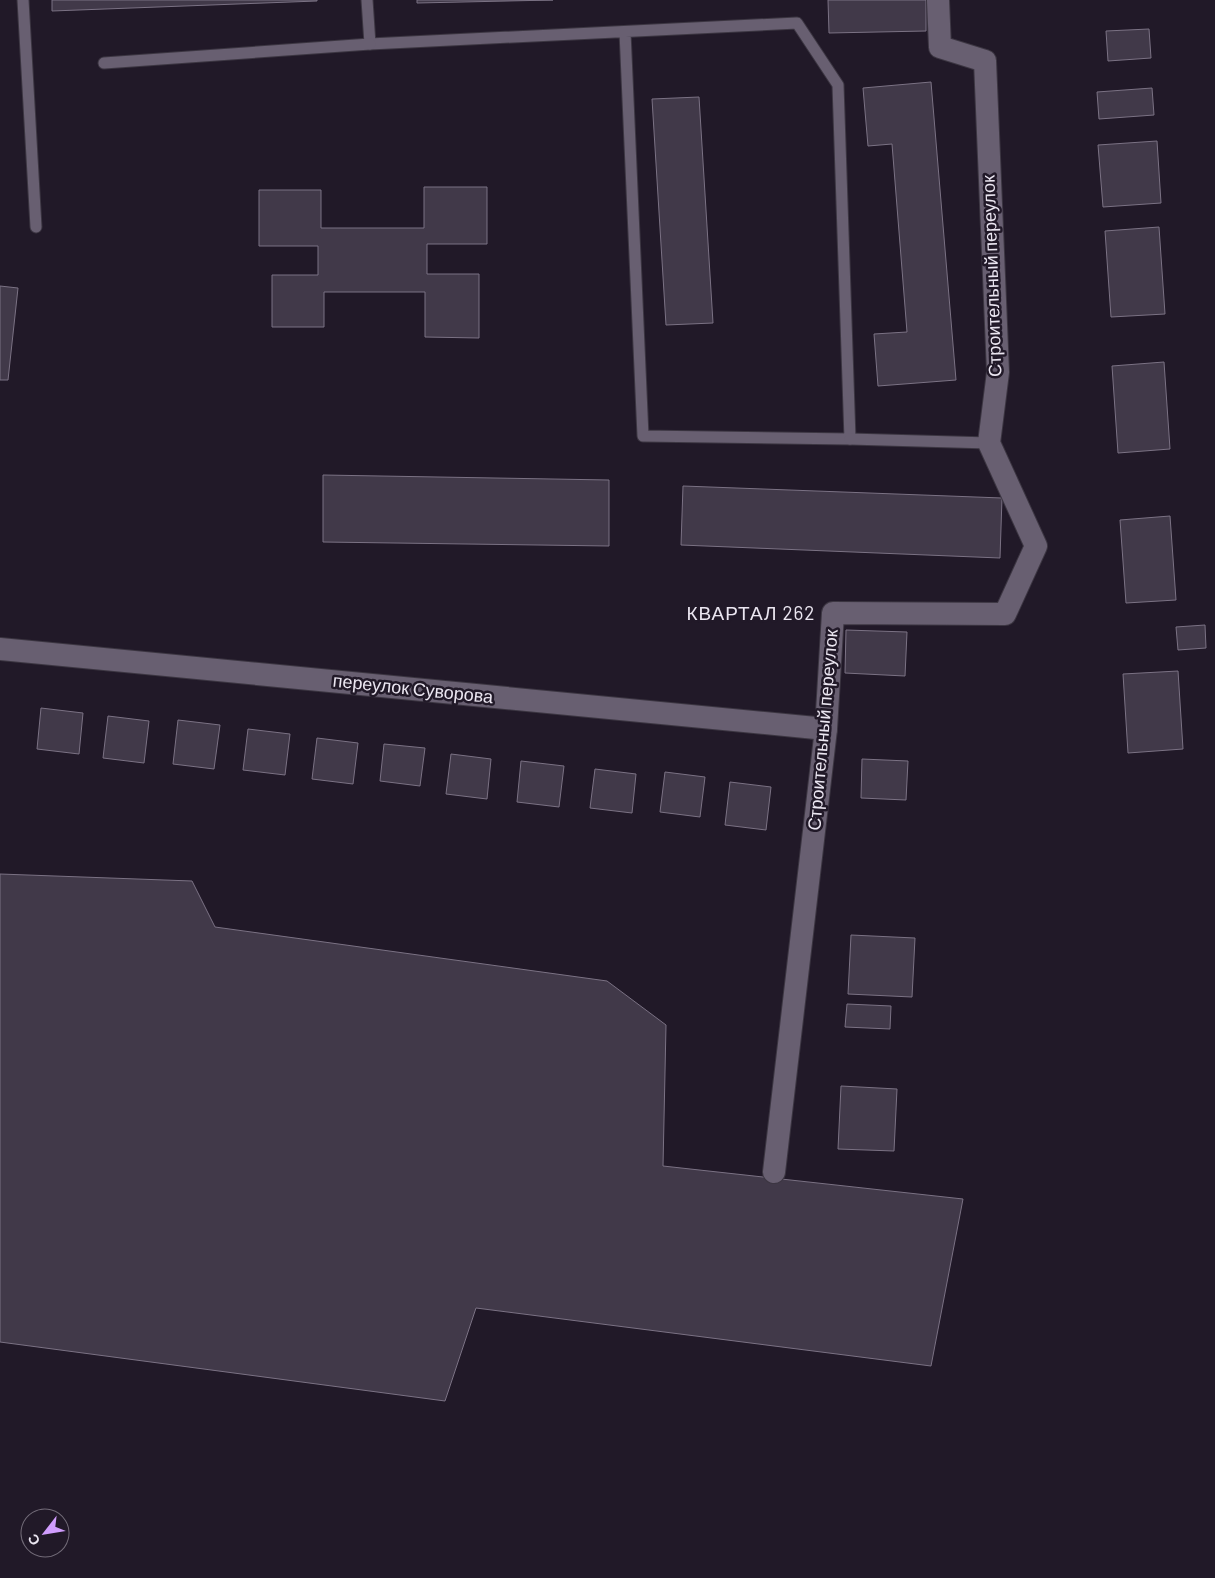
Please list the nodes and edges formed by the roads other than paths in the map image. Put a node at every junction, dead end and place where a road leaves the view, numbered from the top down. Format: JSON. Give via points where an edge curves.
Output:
{"nodes":[{"id":1,"x":23,"y":0,"type":"edge"},
{"id":2,"x":367,"y":0,"type":"edge"},
{"id":3,"x":938,"y":0,"type":"edge"},
{"id":4,"x":625,"y":32,"type":"junction"},
{"id":5,"x":370,"y":44,"type":"junction"},
{"id":6,"x":104,"y":63,"type":"dead end"},
{"id":7,"x":36,"y":226,"type":"dead end"},
{"id":8,"x":850,"y":439,"type":"junction"},
{"id":9,"x":989,"y":443,"type":"junction"},
{"id":10,"x":0,"y":649,"type":"edge"},
{"id":11,"x":826,"y":729,"type":"junction"},
{"id":12,"x":774,"y":1172,"type":"dead end"}],
"edges":[{"from":1,"to":7,"type":"lane"},
{"from":2,"to":5,"type":"lane"},
{"from":3,"to":9,"type":"street","name":"Строительный переулок","via":[[940,47],[985,61],[998,372]]},
{"from":4,"to":5,"type":"lane"},
{"from":4,"to":8,"type":"lane","via":[[797,23],[838,85]]},
{"from":4,"to":8,"type":"lane","via":[[644,436]]},
{"from":5,"to":6,"type":"lane"},
{"from":8,"to":9,"type":"lane"},
{"from":9,"to":11,"type":"street","name":"Строительный переулок","via":[[1036,546],[1005,614],[833,613]]},
{"from":10,"to":11,"type":"street","name":"переулок Суворова"},
{"from":11,"to":12,"type":"street","name":"Строительный переулок"}]}
